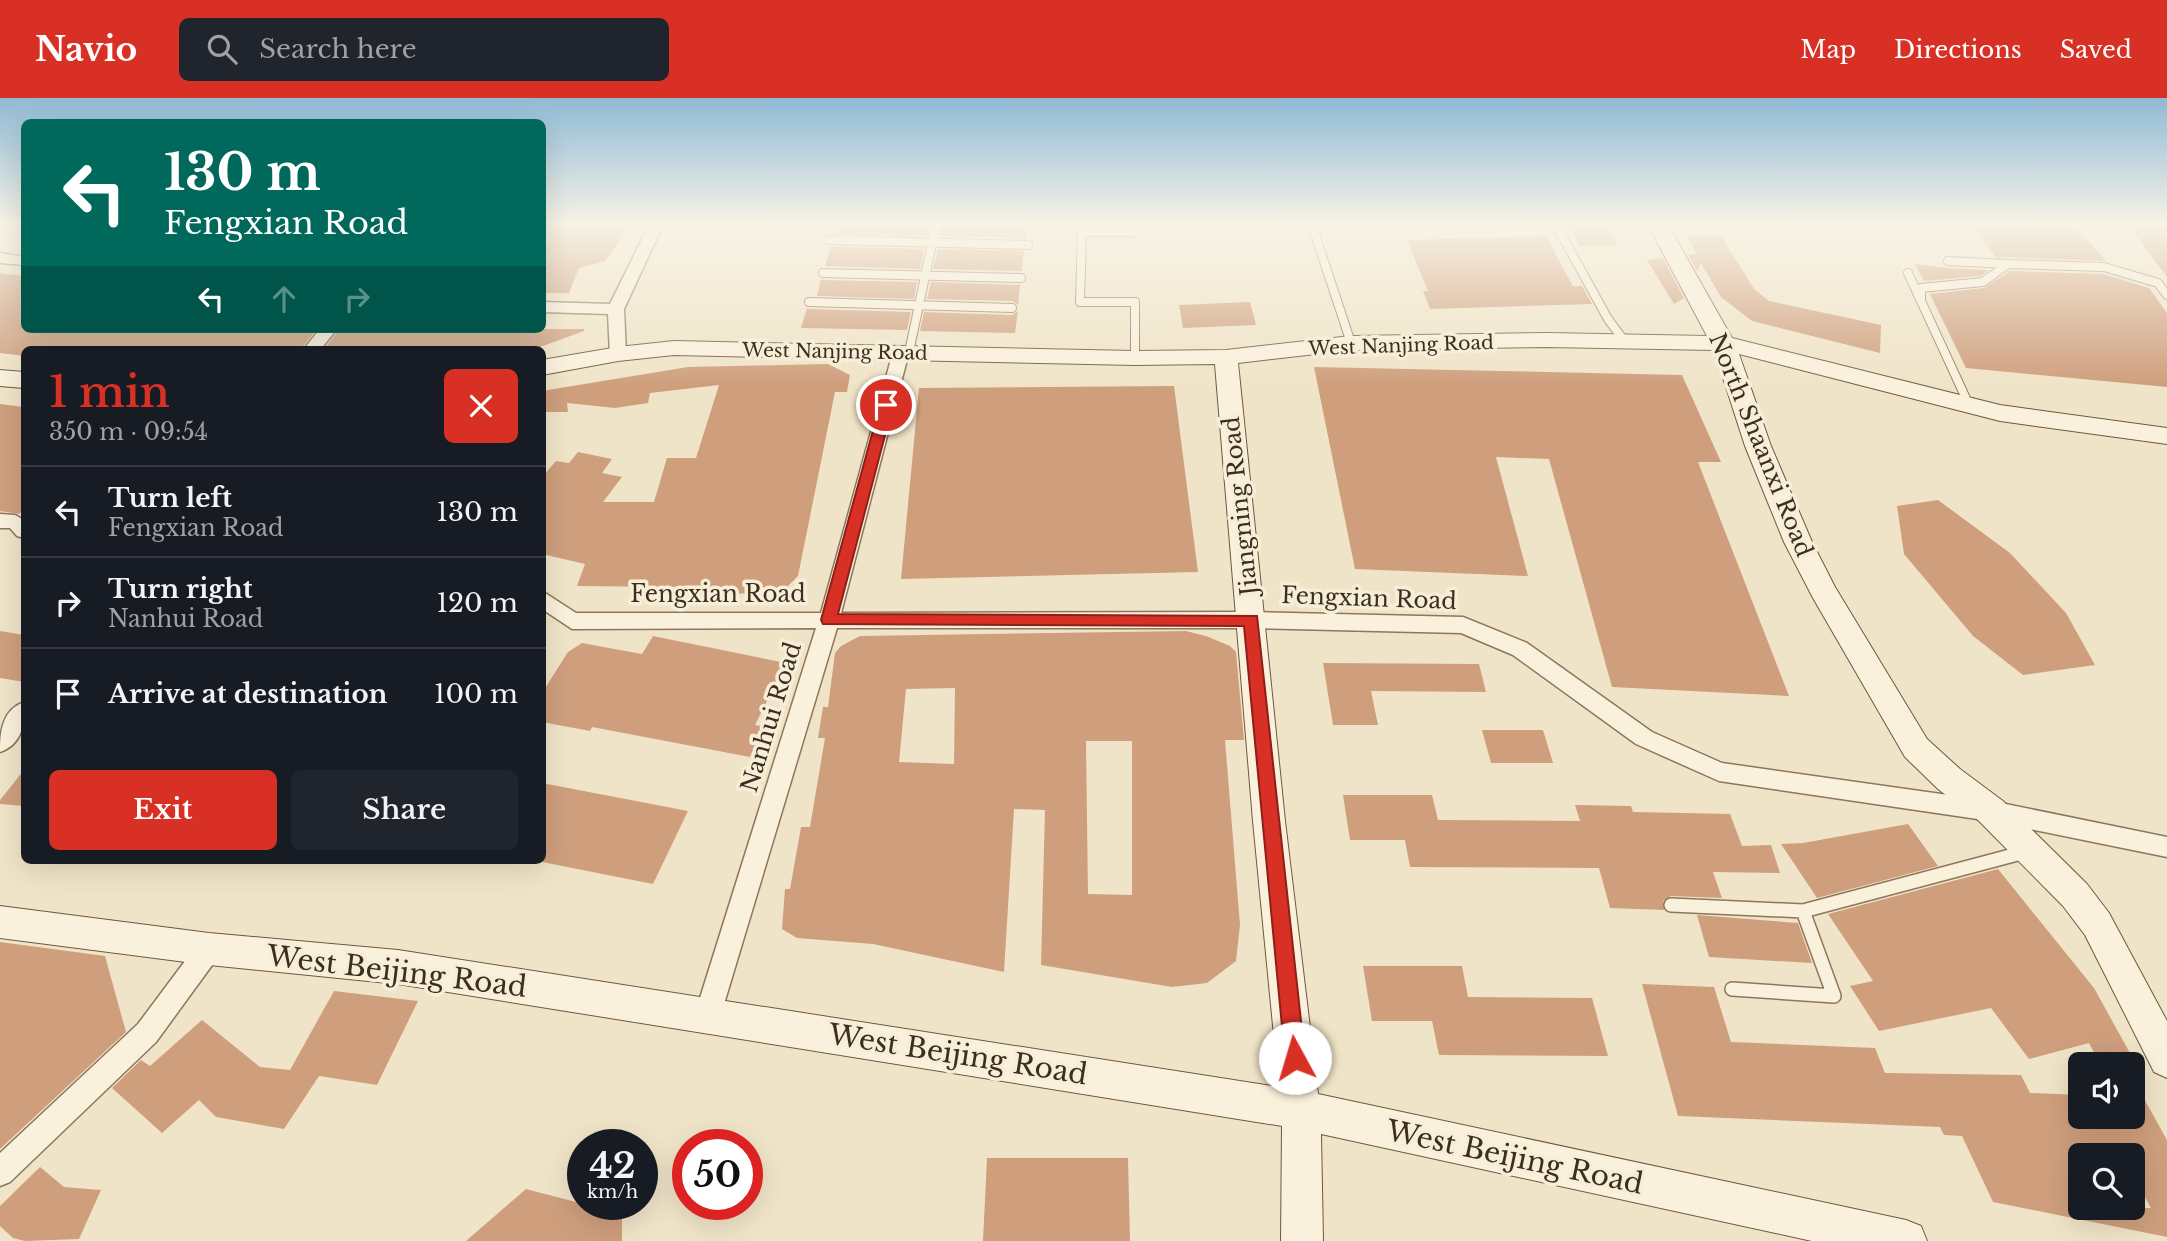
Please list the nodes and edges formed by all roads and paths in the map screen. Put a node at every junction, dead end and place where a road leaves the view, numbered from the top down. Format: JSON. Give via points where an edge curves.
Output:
{"nodes":[{"id":1,"x":631,"y":278,"type":"edge"},
{"id":2,"x":924,"y":278,"type":"edge"},
{"id":3,"x":1081,"y":278,"type":"edge"},
{"id":4,"x":1330,"y":278,"type":"edge"},
{"id":5,"x":1586,"y":278,"type":"edge"},
{"id":6,"x":1687,"y":278,"type":"edge"},
{"id":7,"x":1910,"y":278,"type":"edge"},
{"id":8,"x":1988,"y":278,"type":"edge"},
{"id":9,"x":2142,"y":278,"type":"edge"},
{"id":10,"x":2167,"y":295,"type":"edge"},
{"id":11,"x":1921,"y":301,"type":"junction"},
{"id":12,"x":809,"y":302,"type":"dead end"},
{"id":13,"x":919,"y":305,"type":"junction"},
{"id":14,"x":546,"y":307,"type":"edge"},
{"id":15,"x":1012,"y":308,"type":"dead end"},
{"id":16,"x":616,"y":309,"type":"junction"},
{"id":17,"x":1625,"y":342,"type":"junction"},
{"id":18,"x":1351,"y":343,"type":"junction"},
{"id":19,"x":1723,"y":343,"type":"junction"},
{"id":20,"x":905,"y":352,"type":"junction"},
{"id":21,"x":618,"y":354,"type":"junction"},
{"id":22,"x":1226,"y":357,"type":"junction"},
{"id":23,"x":1135,"y":358,"type":"junction"},
{"id":24,"x":546,"y":367,"type":"edge"},
{"id":25,"x":0,"y":378,"type":"edge"},
{"id":26,"x":21,"y":380,"type":"edge"},
{"id":27,"x":1969,"y":405,"type":"junction"},
{"id":28,"x":2167,"y":436,"type":"edge"},
{"id":29,"x":0,"y":521,"type":"edge"},
{"id":30,"x":21,"y":528,"type":"edge"},
{"id":31,"x":546,"y":601,"type":"edge"},
{"id":32,"x":829,"y":620,"type":"junction"},
{"id":33,"x":1251,"y":620,"type":"junction"},
{"id":34,"x":21,"y":715,"type":"edge"},
{"id":35,"x":0,"y":743,"type":"edge"},
{"id":36,"x":1992,"y":811,"type":"junction"},
{"id":37,"x":2167,"y":847,"type":"edge"},
{"id":38,"x":2032,"y":850,"type":"junction"},
{"id":39,"x":1671,"y":905,"type":"dead end"},
{"id":40,"x":1803,"y":911,"type":"junction"},
{"id":41,"x":0,"y":922,"type":"edge"},
{"id":42,"x":209,"y":949,"type":"junction"},
{"id":43,"x":1732,"y":989,"type":"dead end"},
{"id":44,"x":708,"y":1014,"type":"junction"},
{"id":45,"x":2167,"y":1059,"type":"edge"},
{"id":46,"x":1301,"y":1110,"type":"junction"},
{"id":47,"x":0,"y":1172,"type":"edge"},
{"id":48,"x":1302,"y":1241,"type":"edge"},
{"id":49,"x":1906,"y":1241,"type":"edge"}],
"edges":[{"from":1,"to":16,"type":"street"},
{"from":2,"to":13,"type":"lane"},
{"from":3,"to":23,"type":"lane","via":[[1080,302],[1135,302]]},
{"from":4,"to":18,"type":"lane"},
{"from":5,"to":17,"type":"lane"},
{"from":6,"to":19,"type":"main road","name":"North Shaanxi Road"},
{"from":7,"to":11,"type":"lane"},
{"from":8,"to":11,"type":"lane","via":[[1921,288]]},
{"from":9,"to":10,"type":"lane","via":[[2158,283]]},
{"from":11,"to":27,"type":"lane"},
{"from":12,"to":13,"type":"lane"},
{"from":13,"to":15,"type":"lane"},
{"from":13,"to":20,"type":"lane"},
{"from":14,"to":16,"type":"street"},
{"from":16,"to":21,"type":"street"},
{"from":17,"to":18,"type":"main road","name":"West Nanjing Road"},
{"from":17,"to":19,"type":"main road","name":"West Nanjing Road"},
{"from":18,"to":22,"type":"main road","name":"West Nanjing Road"},
{"from":19,"to":27,"type":"main road","name":"West Nanjing Road"},
{"from":19,"to":36,"type":"main road","name":"North Shaanxi Road","via":[[1758,446],[1823,591],[1916,748]]},
{"from":20,"to":21,"type":"main road","name":"West Nanjing Road","via":[[674,348]]},
{"from":20,"to":23,"type":"main road","name":"West Nanjing Road"},
{"from":20,"to":32,"type":"street","name":"Nanhui Road"},
{"from":21,"to":24,"type":"main road","name":"West Nanjing Road"},
{"from":22,"to":23,"type":"main road","name":"West Nanjing Road"},
{"from":22,"to":33,"type":"main road","name":"Jiangning Road"},
{"from":25,"to":26,"type":"main road"},
{"from":27,"to":28,"type":"main road","name":"West Nanjing Road"},
{"from":29,"to":30,"type":"street"},
{"from":31,"to":32,"type":"street","name":"Fengxian Road","via":[[572,621]]},
{"from":32,"to":33,"type":"street","name":"Fengxian Road"},
{"from":32,"to":44,"type":"street","name":"Nanhui Road"},
{"from":33,"to":36,"type":"street","name":"Fengxian Road","via":[[1463,625],[1520,649],[1644,738],[1719,772]]},
{"from":33,"to":46,"type":"main road","name":"Jiangning Road"},
{"from":34,"to":35,"type":"street"},
{"from":36,"to":37,"type":"street","name":"Fengxian Road"},
{"from":36,"to":38,"type":"main road","name":"North Shaanxi Road"},
{"from":38,"to":40,"type":"lane"},
{"from":38,"to":45,"type":"main road","name":"North Shaanxi Road","via":[[2097,923]]},
{"from":39,"to":40,"type":"lane"},
{"from":40,"to":43,"type":"lane","via":[[1835,996]]},
{"from":41,"to":42,"type":"main road","name":"West Beijing Road"},
{"from":42,"to":44,"type":"main road","name":"West Beijing Road","via":[[398,967]]},
{"from":42,"to":47,"type":"street","via":[[147,1033]]},
{"from":44,"to":46,"type":"main road","name":"West Beijing Road"},
{"from":46,"to":48,"type":"main road","name":"Jiangning Road"},
{"from":46,"to":49,"type":"main road","name":"West Beijing Road"}]}
